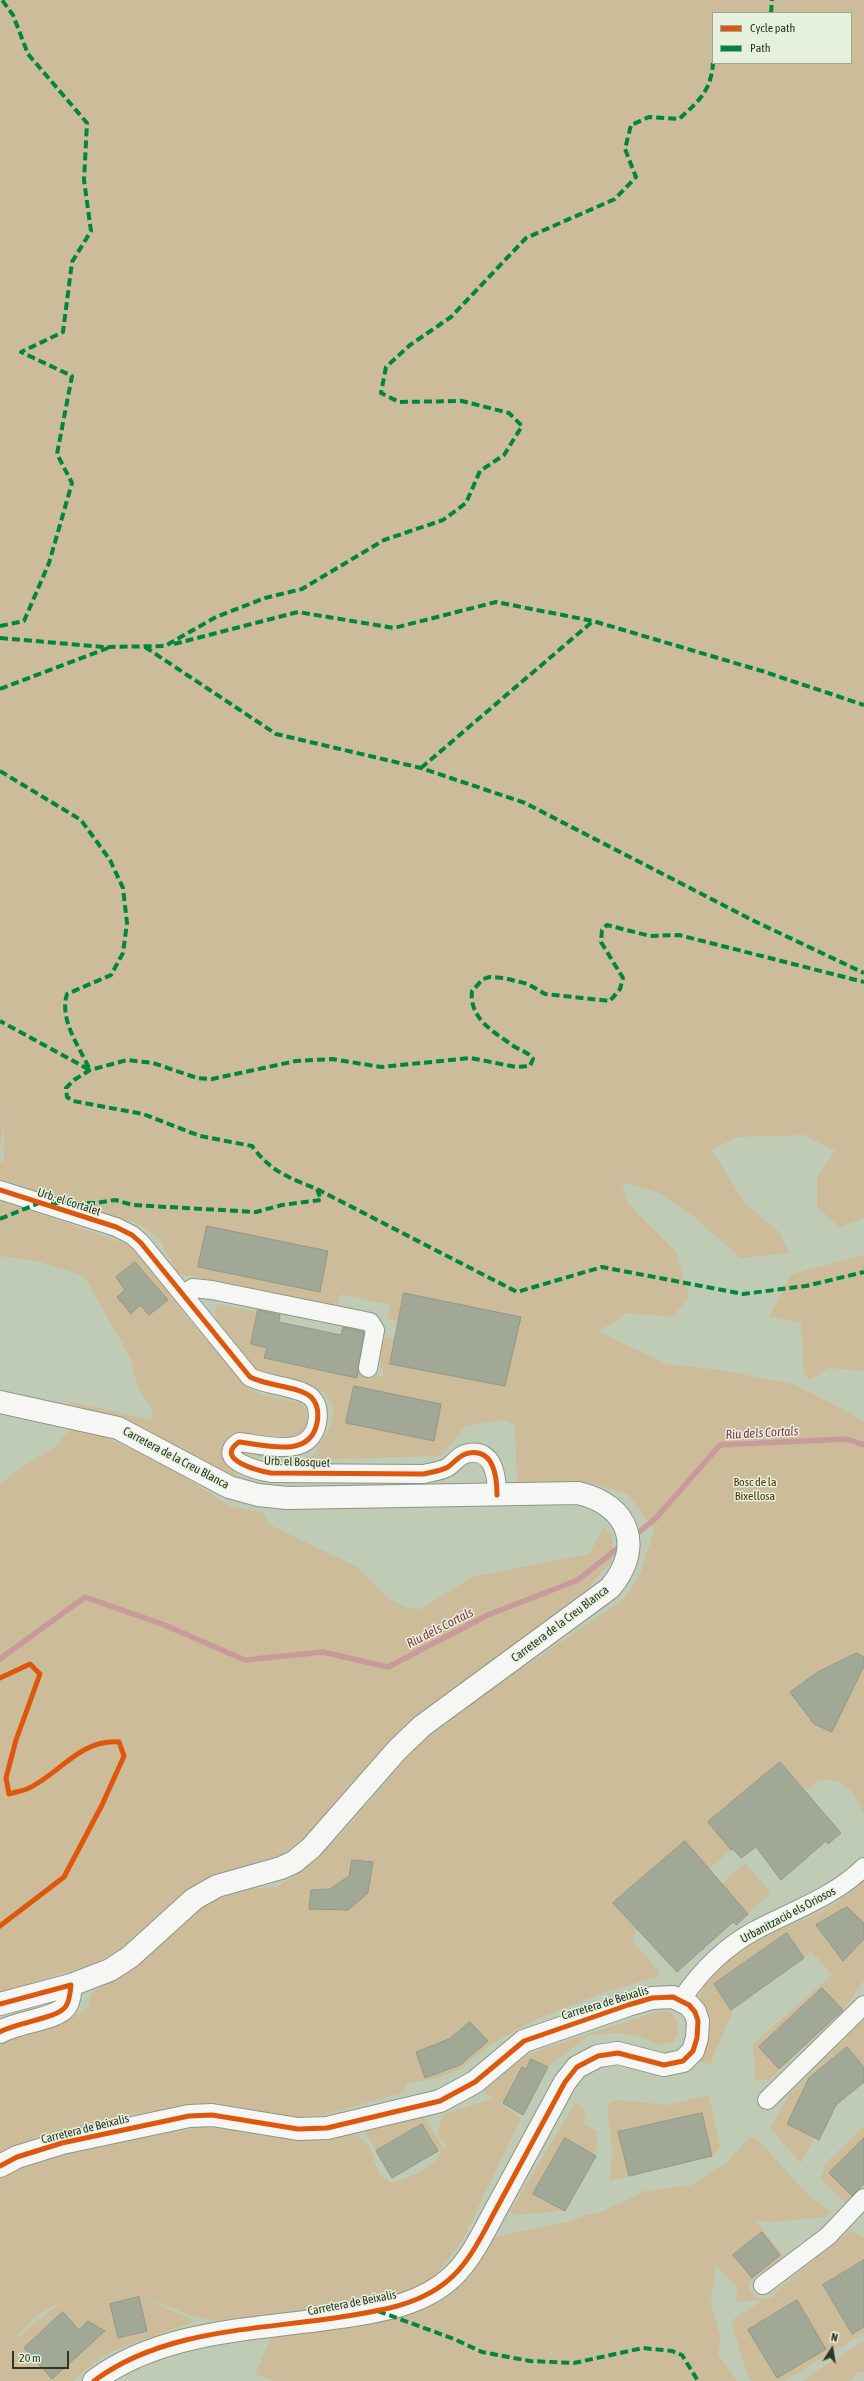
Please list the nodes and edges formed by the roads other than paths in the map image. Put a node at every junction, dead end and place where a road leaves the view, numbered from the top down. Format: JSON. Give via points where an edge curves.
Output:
{"nodes":[{"id":1,"x":0,"y":1190,"type":"edge"},
{"id":2,"x":132,"y":1235,"type":"joint"},
{"id":3,"x":183,"y":1294,"type":"junction"},
{"id":4,"x":368,"y":1368,"type":"dead end"},
{"id":5,"x":0,"y":1402,"type":"edge"},
{"id":6,"x":497,"y":1495,"type":"junction"},
{"id":7,"x":864,"y":1867,"type":"edge"},
{"id":8,"x":71,"y":1985,"type":"junction"},
{"id":9,"x":681,"y":2000,"type":"junction"},
{"id":10,"x":0,"y":2004,"type":"edge"},
{"id":11,"x":864,"y":2005,"type":"edge"},
{"id":12,"x":0,"y":2032,"type":"edge"},
{"id":13,"x":767,"y":2100,"type":"dead end"},
{"id":14,"x":0,"y":2166,"type":"edge"},
{"id":15,"x":864,"y":2198,"type":"edge"},
{"id":16,"x":764,"y":2285,"type":"dead end"},
{"id":17,"x":94,"y":2381,"type":"edge"}],
"edges":[{"from":1,"to":2,"type":"street","name":"Urb. el Cortalet","via":[[116,1227]]},
{"from":2,"to":3,"type":"street","name":"Urb. el Bosquet"},
{"from":3,"to":4,"type":"street","via":[[193,1288],[212,1290],[370,1322],[375,1330]]},
{"from":3,"to":6,"type":"street","name":"Urb. el Bosquet","via":[[250,1377],[260,1383],[301,1392],[310,1397],[317,1406],[318,1423],[308,1442],[298,1447],[239,1442],[234,1445],[232,1452],[243,1466],[271,1472],[424,1474],[447,1468],[465,1454],[477,1454],[484,1456],[493,1464],[497,1474]]},
{"from":5,"to":6,"type":"main road","name":"Carretera de la Creu Blanca","via":[[118,1428],[212,1479],[258,1495],[288,1498]]},
{"from":6,"to":8,"type":"main road","name":"Carretera de la Creu Blanca","via":[[578,1493],[596,1497],[622,1518],[628,1559],[620,1575],[610,1588],[422,1726],[304,1856],[281,1868],[217,1886],[194,1899],[117,1966]]},
{"from":7,"to":9,"type":"street","name":"Urbanització els Oriosos","via":[[835,1890],[752,1932],[730,1947],[694,1981]]},
{"from":8,"to":10,"type":"main road","name":"Carretera de la Creu Blanca"},
{"from":8,"to":12,"type":"main road","via":[[66,2008],[56,2014],[9,2026]]},
{"from":9,"to":14,"type":"main road","name":"Carretera de Beixalis","via":[[668,1997],[652,1998],[539,2034],[512,2050],[458,2093],[440,2101],[401,2111],[328,2128],[298,2129],[212,2115],[189,2116],[62,2143],[17,2157]]},
{"from":9,"to":17,"type":"main road","name":"Carretera de Beixalis","via":[[695,2012],[698,2021],[697,2038],[688,2057],[677,2064],[664,2065],[618,2053],[598,2056],[578,2067],[565,2082],[480,2238],[454,2275],[439,2288],[397,2306],[377,2311],[231,2331],[184,2341],[138,2355]]},
{"from":11,"to":13,"type":"street"},
{"from":15,"to":16,"type":"street","via":[[828,2236]]}]}
